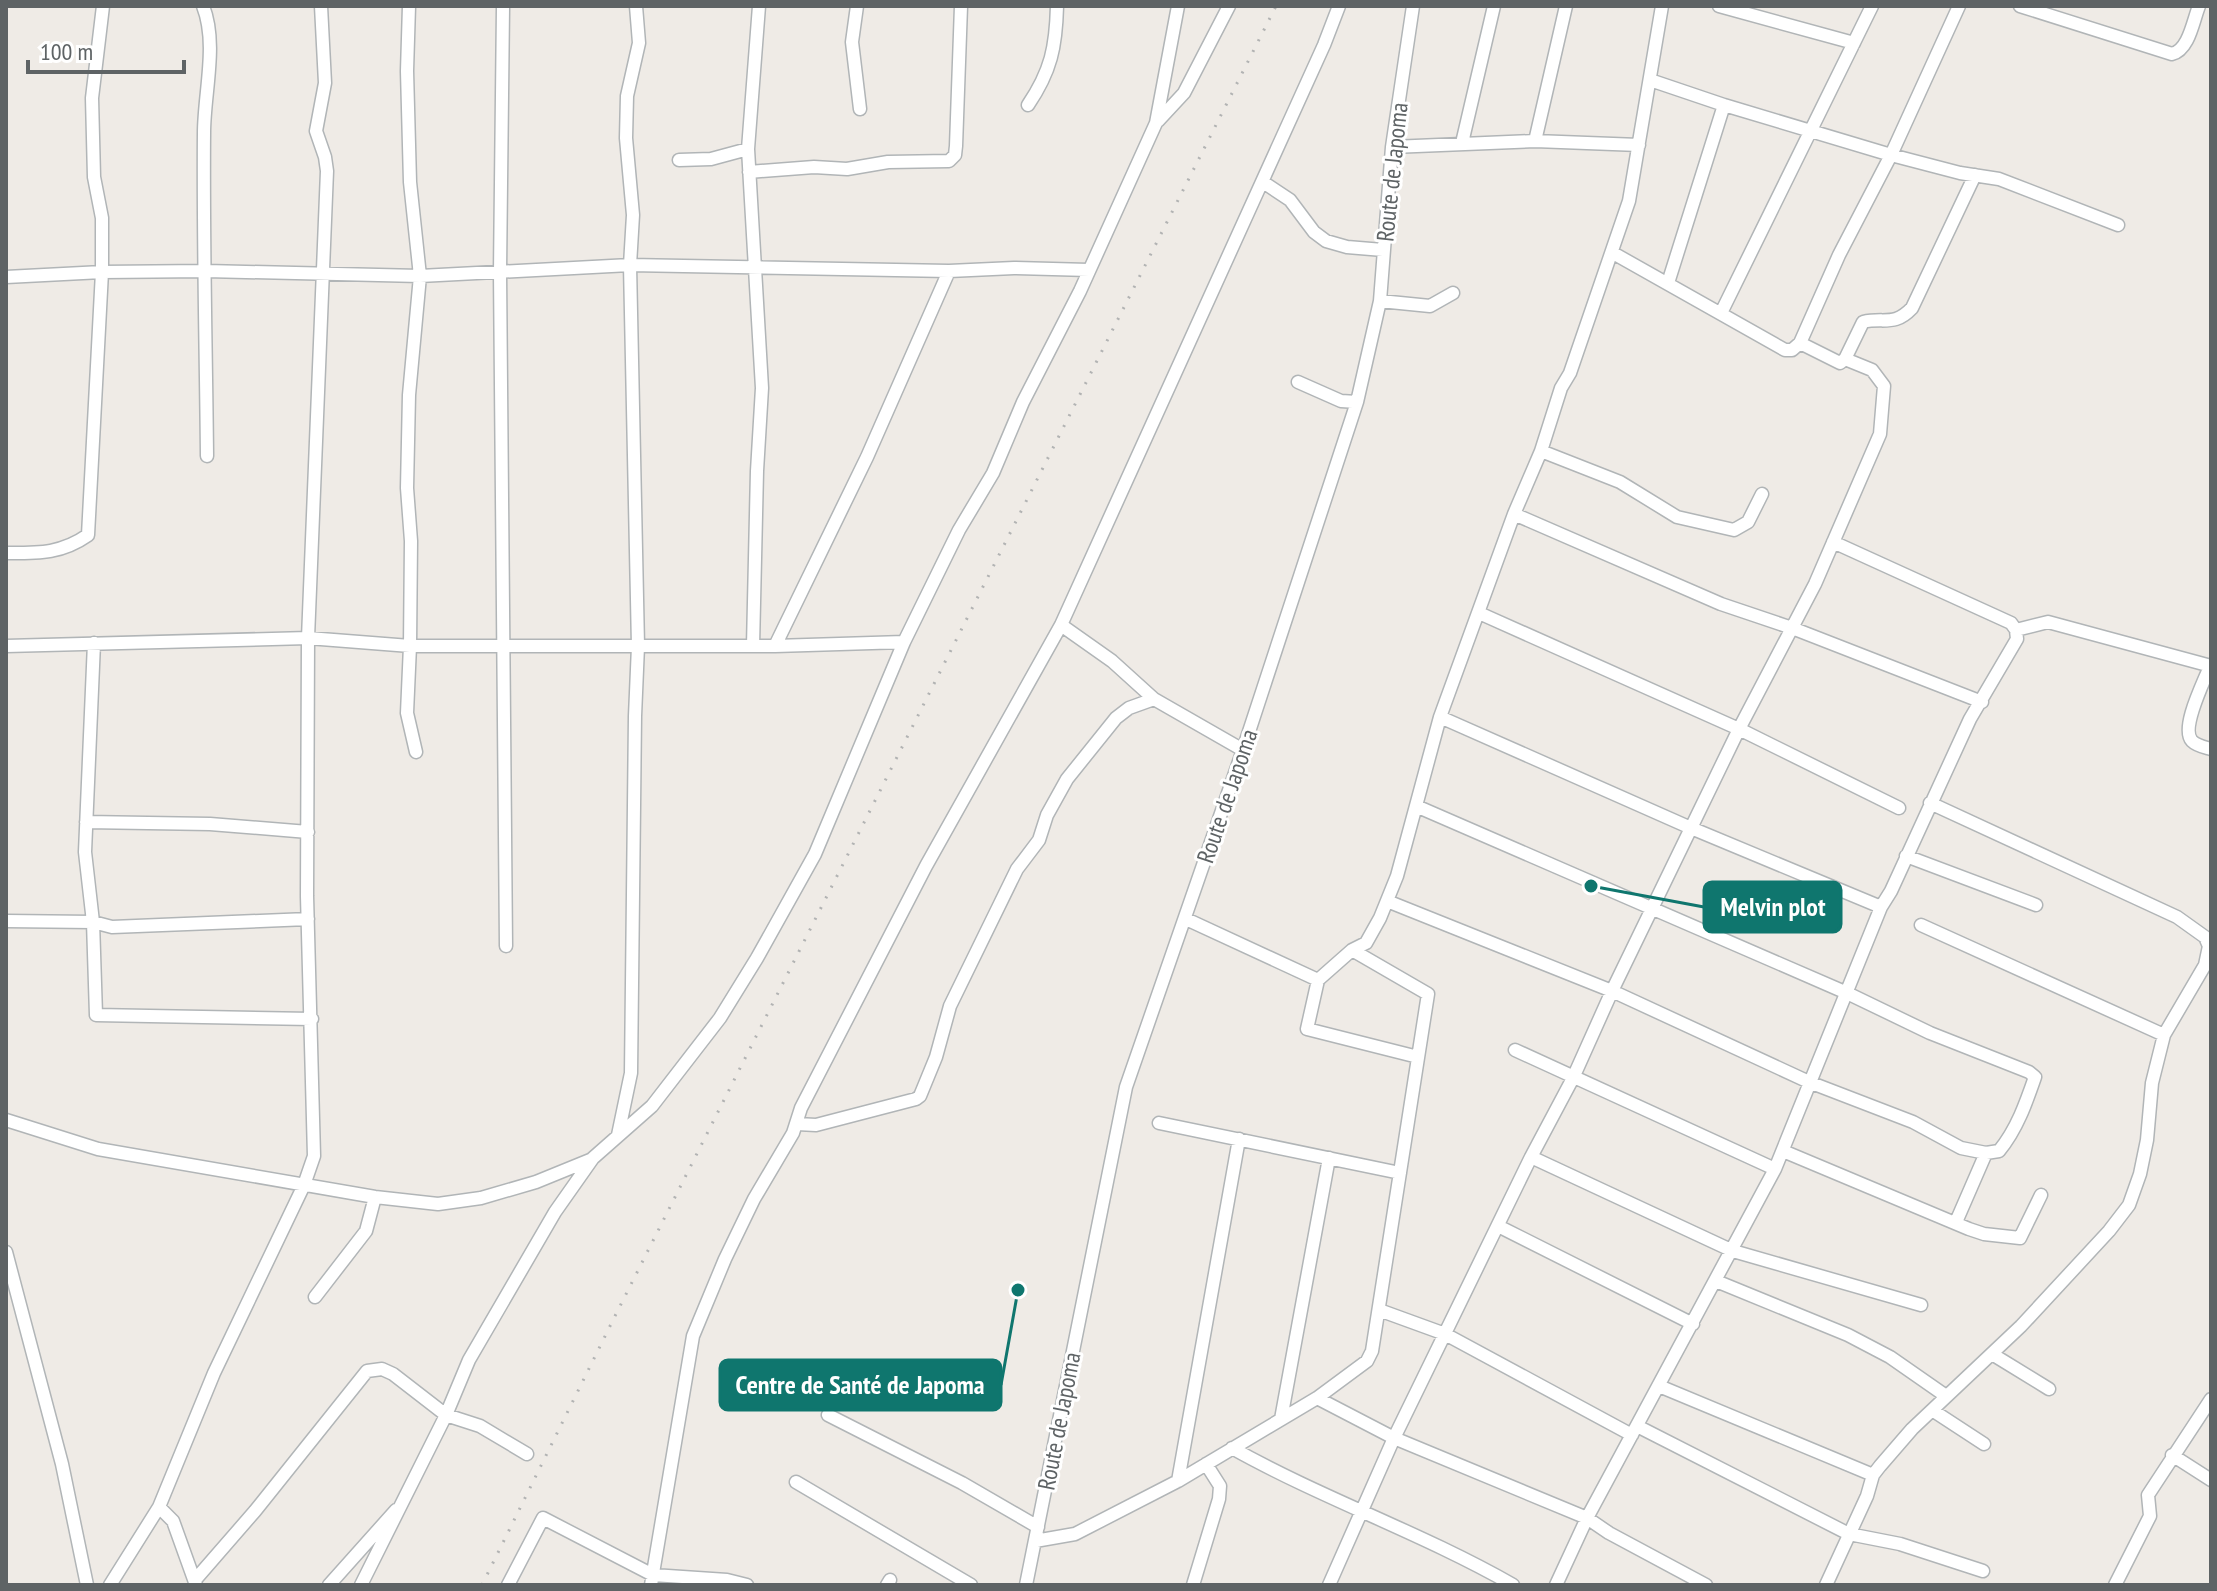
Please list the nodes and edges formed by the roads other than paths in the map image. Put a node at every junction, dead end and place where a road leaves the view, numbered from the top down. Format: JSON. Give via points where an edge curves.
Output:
{"nodes":[{"id":1,"x":103,"y":6,"type":"edge"},
{"id":2,"x":203,"y":6,"type":"edge"},
{"id":3,"x":321,"y":6,"type":"edge"},
{"id":4,"x":409,"y":6,"type":"edge"},
{"id":5,"x":636,"y":6,"type":"edge"},
{"id":6,"x":759,"y":6,"type":"edge"},
{"id":7,"x":857,"y":6,"type":"edge"},
{"id":8,"x":961,"y":6,"type":"edge"},
{"id":9,"x":1057,"y":6,"type":"edge"},
{"id":10,"x":1178,"y":6,"type":"edge"},
{"id":11,"x":1229,"y":6,"type":"edge"},
{"id":12,"x":1339,"y":6,"type":"edge"},
{"id":13,"x":1413,"y":6,"type":"edge"},
{"id":14,"x":1494,"y":6,"type":"edge"},
{"id":15,"x":1566,"y":6,"type":"edge"},
{"id":16,"x":1662,"y":6,"type":"edge"},
{"id":17,"x":1719,"y":6,"type":"edge"},
{"id":18,"x":1872,"y":6,"type":"edge"},
{"id":19,"x":1959,"y":6,"type":"edge"},
{"id":20,"x":2020,"y":6,"type":"edge"},
{"id":21,"x":2199,"y":6,"type":"edge"},
{"id":22,"x":503,"y":7,"type":"edge"},
{"id":23,"x":1854,"y":43,"type":"junction"},
{"id":24,"x":1650,"y":80,"type":"junction"},
{"id":25,"x":1028,"y":105,"type":"dead end"},
{"id":26,"x":1724,"y":105,"type":"junction"},
{"id":27,"x":860,"y":109,"type":"dead end"},
{"id":28,"x":1156,"y":123,"type":"junction"},
{"id":29,"x":1811,"y":130,"type":"junction"},
{"id":30,"x":1535,"y":141,"type":"junction"},
{"id":31,"x":1462,"y":143,"type":"junction"},
{"id":32,"x":1639,"y":145,"type":"junction"},
{"id":33,"x":1392,"y":147,"type":"junction"},
{"id":34,"x":748,"y":149,"type":"junction"},
{"id":35,"x":1891,"y":155,"type":"junction"},
{"id":36,"x":679,"y":160,"type":"dead end"},
{"id":37,"x":749,"y":172,"type":"junction"},
{"id":38,"x":1975,"y":175,"type":"junction"},
{"id":39,"x":1263,"y":182,"type":"junction"},
{"id":40,"x":2118,"y":225,"type":"dead end"},
{"id":41,"x":1383,"y":250,"type":"junction"},
{"id":42,"x":1613,"y":253,"type":"junction"},
{"id":43,"x":630,"y":265,"type":"junction"},
{"id":44,"x":757,"y":266,"type":"junction"},
{"id":45,"x":1089,"y":270,"type":"junction"},
{"id":46,"x":206,"y":271,"type":"junction"},
{"id":47,"x":949,"y":271,"type":"junction"},
{"id":48,"x":102,"y":272,"type":"junction"},
{"id":49,"x":500,"y":272,"type":"junction"},
{"id":50,"x":323,"y":275,"type":"junction"},
{"id":51,"x":420,"y":276,"type":"junction"},
{"id":52,"x":6,"y":277,"type":"edge"},
{"id":53,"x":1668,"y":283,"type":"junction"},
{"id":54,"x":1453,"y":293,"type":"dead end"},
{"id":55,"x":1380,"y":301,"type":"junction"},
{"id":56,"x":1721,"y":313,"type":"junction"},
{"id":57,"x":1800,"y":343,"type":"junction"},
{"id":58,"x":1845,"y":359,"type":"junction"},
{"id":59,"x":1298,"y":382,"type":"dead end"},
{"id":60,"x":1357,"y":402,"type":"junction"},
{"id":61,"x":1541,"y":451,"type":"junction"},
{"id":62,"x":207,"y":456,"type":"dead end"},
{"id":63,"x":1762,"y":494,"type":"dead end"},
{"id":64,"x":1514,"y":514,"type":"junction"},
{"id":65,"x":1833,"y":542,"type":"junction"},
{"id":66,"x":6,"y":553,"type":"edge"},
{"id":67,"x":1479,"y":613,"type":"junction"},
{"id":68,"x":1061,"y":625,"type":"junction"},
{"id":69,"x":1792,"y":628,"type":"junction"},
{"id":70,"x":2016,"y":630,"type":"junction"},
{"id":71,"x":308,"y":638,"type":"junction"},
{"id":72,"x":904,"y":642,"type":"junction"},
{"id":73,"x":94,"y":643,"type":"junction"},
{"id":74,"x":504,"y":645,"type":"junction"},
{"id":75,"x":6,"y":646,"type":"edge"},
{"id":76,"x":410,"y":646,"type":"junction"},
{"id":77,"x":638,"y":646,"type":"junction"},
{"id":78,"x":753,"y":646,"type":"junction"},
{"id":79,"x":775,"y":646,"type":"junction"},
{"id":80,"x":2210,"y":666,"type":"edge"},
{"id":81,"x":1154,"y":699,"type":"junction"},
{"id":82,"x":1982,"y":702,"type":"junction"},
{"id":83,"x":1440,"y":717,"type":"junction"},
{"id":84,"x":1739,"y":729,"type":"junction"},
{"id":85,"x":2211,"y":749,"type":"edge"},
{"id":86,"x":1243,"y":750,"type":"junction"},
{"id":87,"x":416,"y":752,"type":"dead end"},
{"id":88,"x":1930,"y":803,"type":"junction"},
{"id":89,"x":1416,"y":806,"type":"junction"},
{"id":90,"x":1899,"y":808,"type":"dead end"},
{"id":91,"x":86,"y":822,"type":"junction"},
{"id":92,"x":1691,"y":828,"type":"junction"},
{"id":93,"x":308,"y":832,"type":"junction"},
{"id":94,"x":1906,"y":856,"type":"junction"},
{"id":95,"x":1387,"y":901,"type":"junction"},
{"id":96,"x":2036,"y":905,"type":"dead end"},
{"id":97,"x":1881,"y":907,"type":"junction"},
{"id":98,"x":1652,"y":909,"type":"junction"},
{"id":99,"x":308,"y":919,"type":"junction"},
{"id":100,"x":1186,"y":919,"type":"junction"},
{"id":101,"x":6,"y":921,"type":"edge"},
{"id":102,"x":93,"y":922,"type":"junction"},
{"id":103,"x":1921,"y":925,"type":"dead end"},
{"id":104,"x":506,"y":946,"type":"dead end"},
{"id":105,"x":1352,"y":950,"type":"junction"},
{"id":106,"x":1318,"y":980,"type":"junction"},
{"id":107,"x":1612,"y":991,"type":"junction"},
{"id":108,"x":1847,"y":993,"type":"junction"},
{"id":109,"x":312,"y":1019,"type":"junction"},
{"id":110,"x":2164,"y":1035,"type":"junction"},
{"id":111,"x":1515,"y":1050,"type":"dead end"},
{"id":112,"x":1418,"y":1057,"type":"junction"},
{"id":113,"x":1573,"y":1078,"type":"junction"},
{"id":114,"x":1809,"y":1082,"type":"junction"},
{"id":115,"x":6,"y":1120,"type":"edge"},
{"id":116,"x":1159,"y":1123,"type":"dead end"},
{"id":117,"x":797,"y":1124,"type":"junction"},
{"id":118,"x":618,"y":1135,"type":"junction"},
{"id":119,"x":1239,"y":1139,"type":"junction"},
{"id":120,"x":1783,"y":1151,"type":"junction"},
{"id":121,"x":1986,"y":1153,"type":"junction"},
{"id":122,"x":1531,"y":1157,"type":"junction"},
{"id":123,"x":593,"y":1158,"type":"junction"},
{"id":124,"x":1329,"y":1158,"type":"junction"},
{"id":125,"x":1775,"y":1169,"type":"junction"},
{"id":126,"x":1400,"y":1173,"type":"junction"},
{"id":127,"x":304,"y":1185,"type":"junction"},
{"id":128,"x":2041,"y":1195,"type":"dead end"},
{"id":129,"x":375,"y":1197,"type":"junction"},
{"id":130,"x":1956,"y":1222,"type":"junction"},
{"id":131,"x":1498,"y":1226,"type":"junction"},
{"id":132,"x":1733,"y":1251,"type":"junction"},
{"id":133,"x":6,"y":1252,"type":"edge"},
{"id":134,"x":1716,"y":1281,"type":"junction"},
{"id":135,"x":315,"y":1297,"type":"dead end"},
{"id":136,"x":1921,"y":1305,"type":"dead end"},
{"id":137,"x":1379,"y":1310,"type":"junction"},
{"id":138,"x":1693,"y":1324,"type":"junction"},
{"id":139,"x":1445,"y":1334,"type":"junction"},
{"id":140,"x":1992,"y":1354,"type":"junction"},
{"id":141,"x":1659,"y":1386,"type":"junction"},
{"id":142,"x":2049,"y":1389,"type":"dead end"},
{"id":143,"x":1946,"y":1396,"type":"junction"},
{"id":144,"x":1317,"y":1398,"type":"junction"},
{"id":145,"x":2211,"y":1399,"type":"edge"},
{"id":146,"x":1932,"y":1410,"type":"junction"},
{"id":147,"x":446,"y":1415,"type":"junction"},
{"id":148,"x":828,"y":1415,"type":"dead end"},
{"id":149,"x":1281,"y":1419,"type":"junction"},
{"id":150,"x":1635,"y":1430,"type":"junction"},
{"id":151,"x":1394,"y":1438,"type":"junction"},
{"id":152,"x":1984,"y":1444,"type":"dead end"},
{"id":153,"x":1232,"y":1448,"type":"junction"},
{"id":154,"x":527,"y":1454,"type":"dead end"},
{"id":155,"x":2172,"y":1455,"type":"junction"},
{"id":156,"x":1206,"y":1464,"type":"junction"},
{"id":157,"x":1873,"y":1475,"type":"junction"},
{"id":158,"x":2211,"y":1480,"type":"edge"},
{"id":159,"x":1178,"y":1481,"type":"junction"},
{"id":160,"x":796,"y":1482,"type":"dead end"},
{"id":161,"x":401,"y":1506,"type":"junction"},
{"id":162,"x":159,"y":1507,"type":"junction"},
{"id":163,"x":1360,"y":1509,"type":"junction"},
{"id":164,"x":1587,"y":1518,"type":"junction"},
{"id":165,"x":1038,"y":1527,"type":"junction"},
{"id":166,"x":1849,"y":1534,"type":"junction"},
{"id":167,"x":1035,"y":1541,"type":"junction"},
{"id":168,"x":1983,"y":1571,"type":"dead end"},
{"id":169,"x":652,"y":1580,"type":"edge"},
{"id":170,"x":196,"y":1583,"type":"edge"},
{"id":171,"x":87,"y":1585,"type":"edge"},
{"id":172,"x":110,"y":1585,"type":"edge"},
{"id":173,"x":329,"y":1585,"type":"edge"},
{"id":174,"x":361,"y":1585,"type":"edge"},
{"id":175,"x":508,"y":1585,"type":"edge"},
{"id":176,"x":747,"y":1585,"type":"edge"},
{"id":177,"x":971,"y":1585,"type":"edge"},
{"id":178,"x":1026,"y":1585,"type":"edge"},
{"id":179,"x":1193,"y":1585,"type":"edge"},
{"id":180,"x":1329,"y":1585,"type":"edge"},
{"id":181,"x":1513,"y":1585,"type":"edge"},
{"id":182,"x":1556,"y":1585,"type":"edge"},
{"id":183,"x":1706,"y":1585,"type":"edge"},
{"id":184,"x":1826,"y":1585,"type":"edge"},
{"id":185,"x":2115,"y":1585,"type":"edge"}],
"edges":[{"from":1,"to":48,"type":"street","via":[[92,98]]},
{"from":2,"to":46,"type":"street","via":[[209,46]]},
{"from":3,"to":50,"type":"street","via":[[325,83],[316,131],[327,171]]},
{"from":4,"to":51,"type":"street","via":[[410,182]]},
{"from":5,"to":43,"type":"street","via":[[639,43],[627,96],[626,138],[633,215]]},
{"from":6,"to":34,"type":"street"},
{"from":7,"to":27,"type":"street","via":[[852,42]]},
{"from":8,"to":37,"type":"street","via":[[956,146],[949,161]]},
{"from":9,"to":25,"type":"street","via":[[1051,63]]},
{"from":10,"to":28,"type":"street"},
{"from":11,"to":28,"type":"street","via":[[1184,93]]},
{"from":12,"to":39,"type":"street"},
{"from":13,"to":33,"type":"street","name":"Route de Japoma"},
{"from":14,"to":31,"type":"street"},
{"from":15,"to":30,"type":"street"},
{"from":16,"to":24,"type":"street"},
{"from":17,"to":23,"type":"street"},
{"from":18,"to":23,"type":"street"},
{"from":19,"to":35,"type":"street"},
{"from":20,"to":21,"type":"street","via":[[2172,54],[2183,47]]},
{"from":22,"to":49,"type":"street"},
{"from":23,"to":29,"type":"street"},
{"from":24,"to":26,"type":"street"},
{"from":24,"to":32,"type":"street"},
{"from":26,"to":29,"type":"street"},
{"from":26,"to":53,"type":"street"},
{"from":28,"to":45,"type":"street"},
{"from":29,"to":35,"type":"street"},
{"from":29,"to":56,"type":"street"},
{"from":30,"to":31,"type":"street"},
{"from":30,"to":32,"type":"street"},
{"from":31,"to":33,"type":"street"},
{"from":32,"to":42,"type":"street"},
{"from":33,"to":41,"type":"street","name":"Route de Japoma"},
{"from":34,"to":36,"type":"street","via":[[711,159]]},
{"from":34,"to":37,"type":"street"},
{"from":35,"to":38,"type":"street"},
{"from":35,"to":57,"type":"street"},
{"from":37,"to":44,"type":"street"},
{"from":38,"to":40,"type":"street","via":[[2013,184]]},
{"from":38,"to":58,"type":"street","via":[[1912,308],[1895,321],[1863,322]]},
{"from":39,"to":41,"type":"street","via":[[1290,200],[1326,241]]},
{"from":39,"to":68,"type":"street"},
{"from":41,"to":55,"type":"street","name":"Route de Japoma"},
{"from":42,"to":53,"type":"street"},
{"from":42,"to":61,"type":"street"},
{"from":43,"to":44,"type":"street"},
{"from":43,"to":49,"type":"street"},
{"from":43,"to":77,"type":"street"},
{"from":44,"to":47,"type":"street"},
{"from":44,"to":78,"type":"street","via":[[762,388]]},
{"from":45,"to":47,"type":"street"},
{"from":45,"to":72,"type":"street","via":[[993,473]]},
{"from":46,"to":48,"type":"street"},
{"from":46,"to":50,"type":"street"},
{"from":46,"to":62,"type":"street"},
{"from":47,"to":79,"type":"street"},
{"from":48,"to":52,"type":"street"},
{"from":48,"to":66,"type":"street","via":[[88,535],[72,547]]},
{"from":49,"to":51,"type":"street"},
{"from":49,"to":74,"type":"street"},
{"from":50,"to":51,"type":"street"},
{"from":50,"to":71,"type":"street"},
{"from":51,"to":76,"type":"street","via":[[409,395]]},
{"from":53,"to":56,"type":"street"},
{"from":54,"to":55,"type":"street","via":[[1430,306]]},
{"from":55,"to":60,"type":"street","name":"Route de Japoma"},
{"from":56,"to":57,"type":"street","via":[[1785,350]]},
{"from":57,"to":58,"type":"street","via":[[1834,362]]},
{"from":58,"to":65,"type":"street","via":[[1872,370],[1884,386],[1880,434]]},
{"from":59,"to":60,"type":"street","via":[[1341,401]]},
{"from":60,"to":86,"type":"street","name":"Route de Japoma"},
{"from":61,"to":63,"type":"street","via":[[1620,482],[1677,517],[1734,530],[1748,522]]},
{"from":61,"to":64,"type":"street"},
{"from":64,"to":67,"type":"street"},
{"from":64,"to":69,"type":"street","via":[[1721,604]]},
{"from":65,"to":69,"type":"street"},
{"from":65,"to":70,"type":"street","via":[[2011,623]]},
{"from":67,"to":83,"type":"street"},
{"from":67,"to":84,"type":"street"},
{"from":68,"to":81,"type":"street"},
{"from":68,"to":117,"type":"street","via":[[878,955]]},
{"from":69,"to":82,"type":"street"},
{"from":69,"to":84,"type":"street"},
{"from":70,"to":80,"type":"street","via":[[2048,622]]},
{"from":70,"to":82,"type":"street","via":[[2017,639]]},
{"from":71,"to":73,"type":"street"},
{"from":71,"to":76,"type":"street"},
{"from":71,"to":93,"type":"street"},
{"from":72,"to":79,"type":"street"},
{"from":72,"to":118,"type":"street","via":[[815,854],[757,958],[670,1085]]},
{"from":73,"to":75,"type":"street"},
{"from":73,"to":91,"type":"street"},
{"from":74,"to":76,"type":"street"},
{"from":74,"to":77,"type":"street"},
{"from":74,"to":104,"type":"street"},
{"from":76,"to":87,"type":"street","via":[[407,713]]},
{"from":77,"to":78,"type":"street"},
{"from":77,"to":118,"type":"street","via":[[631,1073]]},
{"from":78,"to":79,"type":"street"},
{"from":80,"to":85,"type":"street","via":[[2187,727],[2190,739]]},
{"from":81,"to":86,"type":"street"},
{"from":81,"to":117,"type":"street","via":[[1116,718],[1067,779],[950,1006],[920,1096],[824,1123]]},
{"from":82,"to":88,"type":"street"},
{"from":83,"to":89,"type":"street"},
{"from":83,"to":92,"type":"street"},
{"from":84,"to":90,"type":"street"},
{"from":84,"to":92,"type":"street"},
{"from":86,"to":100,"type":"street","name":"Route de Japoma"},
{"from":88,"to":94,"type":"street"},
{"from":88,"to":110,"type":"street","via":[[2177,917],[2205,937],[2205,965]]},
{"from":89,"to":95,"type":"street"},
{"from":89,"to":98,"type":"street"},
{"from":91,"to":93,"type":"street"},
{"from":91,"to":102,"type":"street"},
{"from":92,"to":97,"type":"street"},
{"from":92,"to":98,"type":"street"},
{"from":93,"to":99,"type":"street"},
{"from":94,"to":96,"type":"street"},
{"from":94,"to":97,"type":"street"},
{"from":95,"to":105,"type":"street","via":[[1366,943]]},
{"from":95,"to":107,"type":"street"},
{"from":97,"to":108,"type":"street"},
{"from":98,"to":107,"type":"street"},
{"from":98,"to":108,"type":"street"},
{"from":99,"to":102,"type":"street","via":[[112,927]]},
{"from":99,"to":109,"type":"street"},
{"from":100,"to":106,"type":"street"},
{"from":100,"to":165,"type":"street","name":"Route de Japoma","via":[[1126,1087]]},
{"from":101,"to":102,"type":"street"},
{"from":102,"to":109,"type":"street","via":[[98,1016]]},
{"from":103,"to":110,"type":"street"},
{"from":105,"to":106,"type":"street"},
{"from":105,"to":112,"type":"street","via":[[1428,994]]},
{"from":106,"to":112,"type":"street","via":[[1307,1029]]},
{"from":107,"to":113,"type":"street"},
{"from":107,"to":114,"type":"street"},
{"from":108,"to":114,"type":"street"},
{"from":108,"to":121,"type":"street","via":[[2035,1077],[2009,1139],[1999,1151]]},
{"from":109,"to":127,"type":"street","via":[[314,1156]]},
{"from":110,"to":140,"type":"street","via":[[2142,1163],[2129,1205]]},
{"from":111,"to":113,"type":"street"},
{"from":112,"to":126,"type":"street"},
{"from":113,"to":122,"type":"street"},
{"from":113,"to":125,"type":"street"},
{"from":114,"to":120,"type":"street"},
{"from":114,"to":121,"type":"street","via":[[1913,1122],[1961,1148]]},
{"from":115,"to":127,"type":"street","via":[[98,1149]]},
{"from":116,"to":119,"type":"street"},
{"from":117,"to":169,"type":"street","via":[[731,1247],[693,1336]]},
{"from":118,"to":123,"type":"street"},
{"from":119,"to":124,"type":"street"},
{"from":119,"to":159,"type":"street"},
{"from":120,"to":125,"type":"street"},
{"from":120,"to":130,"type":"street"},
{"from":121,"to":130,"type":"street"},
{"from":122,"to":131,"type":"street"},
{"from":122,"to":132,"type":"street"},
{"from":123,"to":129,"type":"street","via":[[536,1182],[454,1203]]},
{"from":123,"to":147,"type":"street","via":[[555,1212],[474,1352]]},
{"from":124,"to":126,"type":"street"},
{"from":124,"to":149,"type":"street"},
{"from":125,"to":132,"type":"street"},
{"from":126,"to":137,"type":"street"},
{"from":127,"to":129,"type":"street"},
{"from":127,"to":162,"type":"street","via":[[214,1373]]},
{"from":128,"to":130,"type":"street","via":[[2020,1238],[1984,1234]]},
{"from":129,"to":135,"type":"street","via":[[366,1231]]},
{"from":131,"to":138,"type":"street"},
{"from":131,"to":139,"type":"street"},
{"from":132,"to":134,"type":"street"},
{"from":132,"to":136,"type":"street"},
{"from":133,"to":171,"type":"street","via":[[62,1464]]},
{"from":134,"to":138,"type":"street"},
{"from":134,"to":143,"type":"street","via":[[1848,1335]]},
{"from":137,"to":139,"type":"street"},
{"from":137,"to":144,"type":"street","via":[[1367,1361]]},
{"from":138,"to":141,"type":"street"},
{"from":139,"to":150,"type":"street"},
{"from":139,"to":151,"type":"street"},
{"from":140,"to":142,"type":"street"},
{"from":140,"to":143,"type":"street"},
{"from":141,"to":150,"type":"street"},
{"from":141,"to":157,"type":"street"},
{"from":143,"to":146,"type":"street"},
{"from":144,"to":149,"type":"street"},
{"from":144,"to":151,"type":"street"},
{"from":145,"to":155,"type":"street"},
{"from":146,"to":152,"type":"street"},
{"from":146,"to":157,"type":"street"},
{"from":147,"to":154,"type":"street","via":[[480,1426]]},
{"from":147,"to":161,"type":"street"},
{"from":147,"to":170,"type":"street","via":[[393,1374],[367,1371]]},
{"from":148,"to":165,"type":"street"},
{"from":149,"to":153,"type":"street"},
{"from":150,"to":164,"type":"street"},
{"from":150,"to":166,"type":"street"},
{"from":151,"to":163,"type":"street"},
{"from":151,"to":164,"type":"street"},
{"from":153,"to":156,"type":"street"},
{"from":153,"to":163,"type":"street","via":[[1286,1479]]},
{"from":155,"to":158,"type":"street"},
{"from":155,"to":185,"type":"street","via":[[2148,1495],[2150,1516]]},
{"from":156,"to":159,"type":"street"},
{"from":156,"to":179,"type":"street","via":[[1220,1486],[1219,1499]]},
{"from":157,"to":166,"type":"street"},
{"from":159,"to":167,"type":"street","via":[[1075,1534]]},
{"from":160,"to":177,"type":"street"},
{"from":161,"to":173,"type":"street"},
{"from":161,"to":174,"type":"street"},
{"from":162,"to":170,"type":"street","via":[[173,1521]]},
{"from":162,"to":172,"type":"street"},
{"from":163,"to":180,"type":"street"},
{"from":163,"to":181,"type":"street"},
{"from":164,"to":182,"type":"street"},
{"from":164,"to":183,"type":"street"},
{"from":165,"to":167,"type":"street","name":"Route de Japoma"},
{"from":166,"to":168,"type":"street"},
{"from":166,"to":184,"type":"street"},
{"from":167,"to":178,"type":"street","name":"Route de Japoma"},
{"from":169,"to":175,"type":"street","via":[[543,1518]]},
{"from":169,"to":176,"type":"street"}]}
